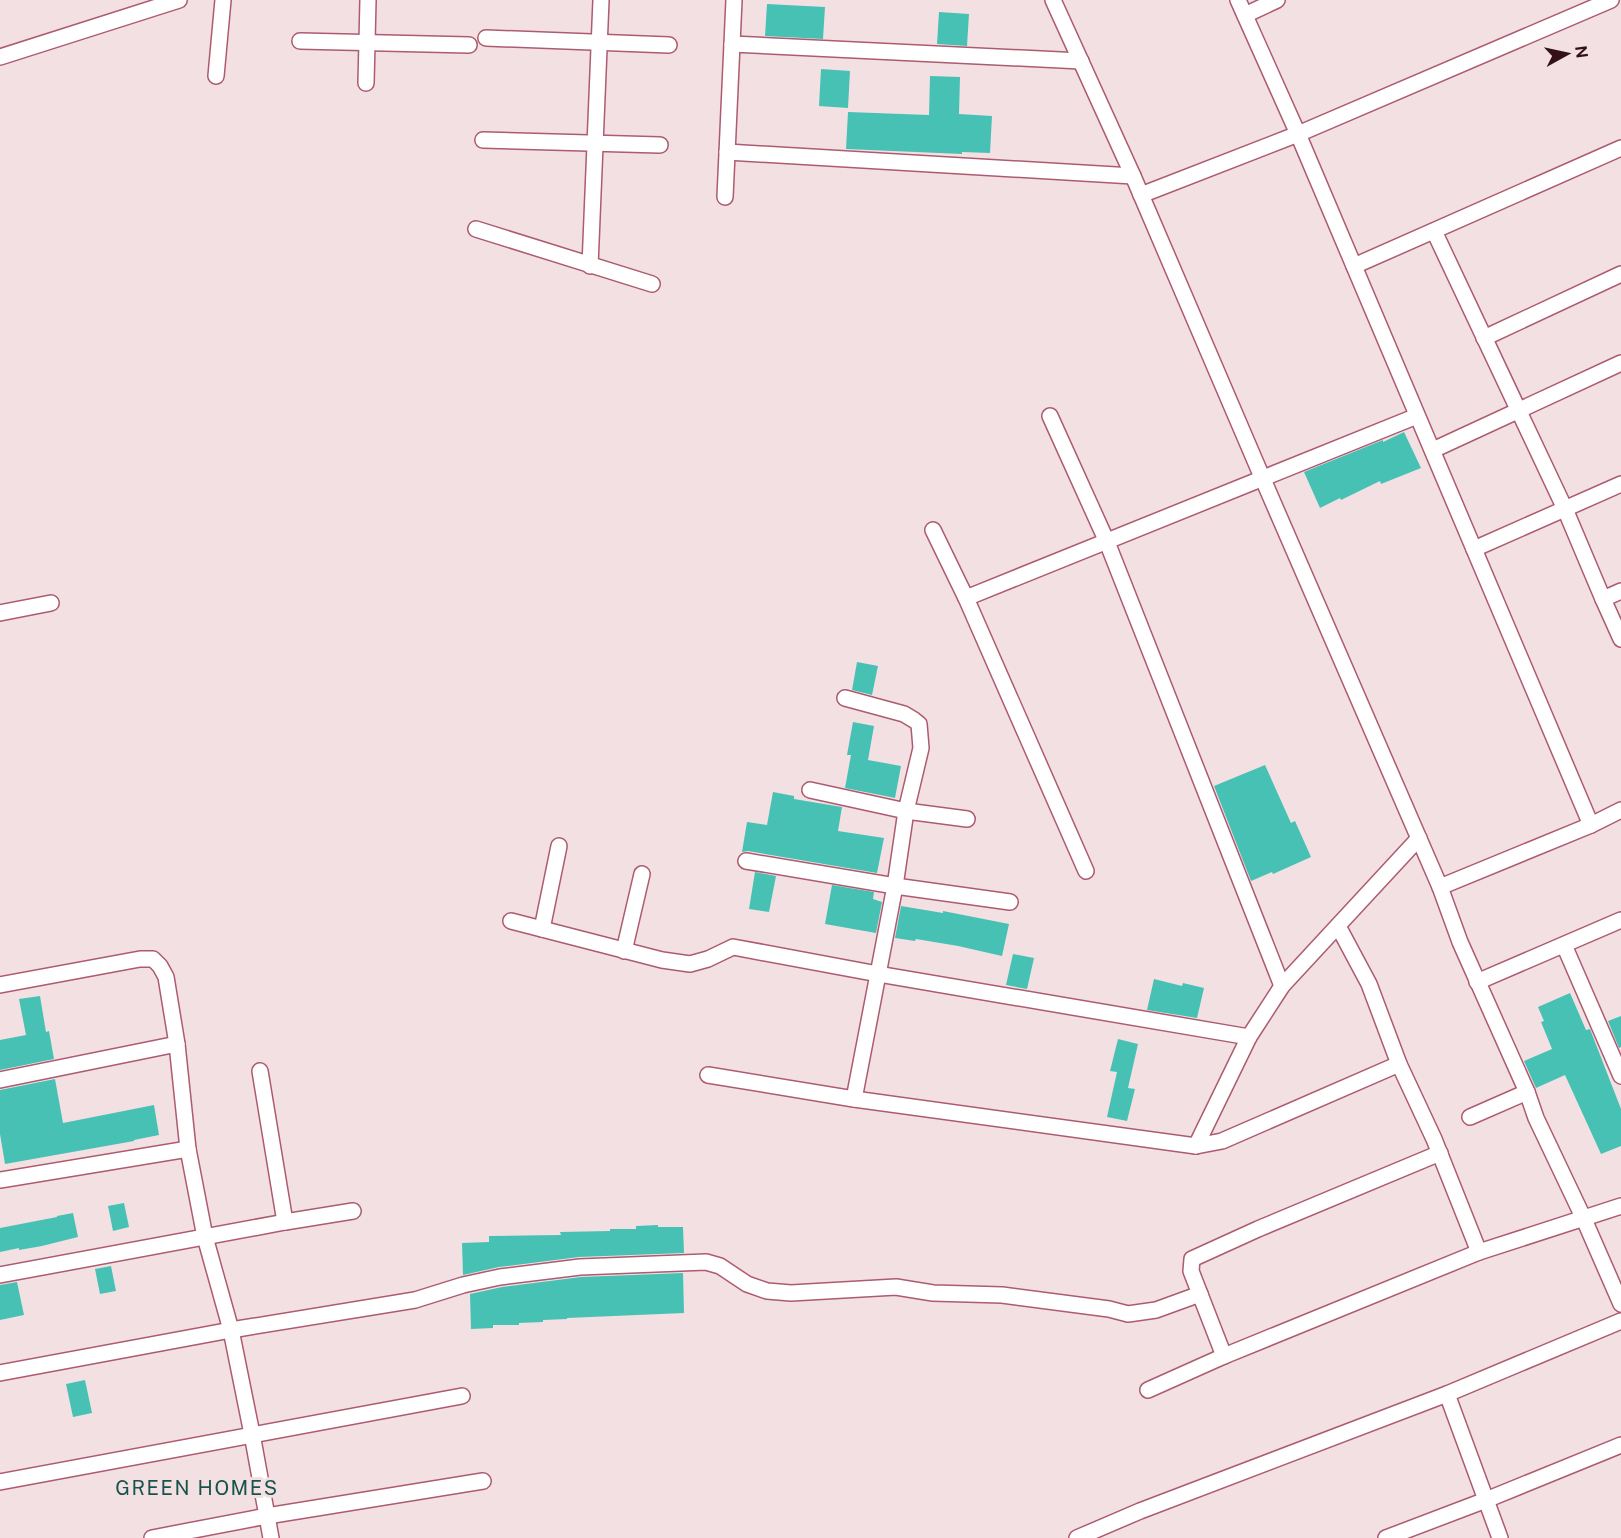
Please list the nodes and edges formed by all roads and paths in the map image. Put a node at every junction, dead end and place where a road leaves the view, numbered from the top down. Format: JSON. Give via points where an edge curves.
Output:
{"nodes":[{"id":1,"x":179,"y":0,"type":"edge"},
{"id":2,"x":223,"y":0,"type":"edge"},
{"id":3,"x":368,"y":0,"type":"edge"},
{"id":4,"x":601,"y":0,"type":"edge"},
{"id":5,"x":734,"y":0,"type":"edge"},
{"id":6,"x":1053,"y":0,"type":"edge"},
{"id":7,"x":1238,"y":0,"type":"edge"},
{"id":8,"x":1277,"y":0,"type":"edge"},
{"id":9,"x":1611,"y":0,"type":"edge"},
{"id":10,"x":1245,"y":15,"type":"junction"},
{"id":11,"x":486,"y":38,"type":"dead end"},
{"id":12,"x":300,"y":41,"type":"dead end"},
{"id":13,"x":599,"y":42,"type":"junction"},
{"id":14,"x":367,"y":43,"type":"junction"},
{"id":15,"x":732,"y":44,"type":"junction"},
{"id":16,"x":469,"y":45,"type":"dead end"},
{"id":17,"x":669,"y":45,"type":"dead end"},
{"id":18,"x":0,"y":57,"type":"edge"},
{"id":19,"x":1081,"y":61,"type":"junction"},
{"id":20,"x":216,"y":76,"type":"dead end"},
{"id":21,"x":366,"y":83,"type":"dead end"},
{"id":22,"x":1298,"y":134,"type":"junction"},
{"id":23,"x":483,"y":140,"type":"dead end"},
{"id":24,"x":595,"y":144,"type":"junction"},
{"id":25,"x":660,"y":145,"type":"dead end"},
{"id":26,"x":1621,"y":148,"type":"edge"},
{"id":27,"x":727,"y":152,"type":"junction"},
{"id":28,"x":1133,"y":176,"type":"junction"},
{"id":29,"x":1141,"y":195,"type":"junction"},
{"id":30,"x":725,"y":197,"type":"dead end"},
{"id":31,"x":476,"y":229,"type":"dead end"},
{"id":32,"x":1434,"y":231,"type":"junction"},
{"id":33,"x":590,"y":266,"type":"junction"},
{"id":34,"x":1354,"y":266,"type":"junction"},
{"id":35,"x":1621,"y":274,"type":"edge"},
{"id":36,"x":652,"y":284,"type":"dead end"},
{"id":37,"x":1484,"y":338,"type":"junction"},
{"id":38,"x":1621,"y":363,"type":"edge"},
{"id":39,"x":1518,"y":411,"type":"junction"},
{"id":40,"x":1050,"y":416,"type":"dead end"},
{"id":41,"x":1418,"y":416,"type":"junction"},
{"id":42,"x":1433,"y":450,"type":"junction"},
{"id":43,"x":1262,"y":477,"type":"junction"},
{"id":44,"x":1621,"y":484,"type":"edge"},
{"id":45,"x":1565,"y":509,"type":"junction"},
{"id":46,"x":933,"y":530,"type":"dead end"},
{"id":47,"x":1107,"y":542,"type":"junction"},
{"id":48,"x":1474,"y":549,"type":"junction"},
{"id":49,"x":1621,"y":591,"type":"edge"},
{"id":50,"x":966,"y":598,"type":"junction"},
{"id":51,"x":1603,"y":599,"type":"junction"},
{"id":52,"x":51,"y":603,"type":"dead end"},
{"id":53,"x":0,"y":613,"type":"edge"},
{"id":54,"x":1621,"y":639,"type":"edge"},
{"id":55,"x":844,"y":698,"type":"dead end"},
{"id":56,"x":810,"y":790,"type":"dead end"},
{"id":57,"x":1621,"y":810,"type":"edge"},
{"id":58,"x":906,"y":811,"type":"junction"},
{"id":59,"x":967,"y":819,"type":"dead end"},
{"id":60,"x":1591,"y":825,"type":"junction"},
{"id":61,"x":1419,"y":838,"type":"junction"},
{"id":62,"x":559,"y":846,"type":"dead end"},
{"id":63,"x":746,"y":861,"type":"dead end"},
{"id":64,"x":1086,"y":871,"type":"dead end"},
{"id":65,"x":642,"y":874,"type":"dead end"},
{"id":66,"x":895,"y":886,"type":"junction"},
{"id":67,"x":1440,"y":887,"type":"junction"},
{"id":68,"x":1010,"y":902,"type":"dead end"},
{"id":69,"x":511,"y":921,"type":"dead end"},
{"id":70,"x":1621,"y":921,"type":"edge"},
{"id":71,"x":1338,"y":926,"type":"junction"},
{"id":72,"x":542,"y":929,"type":"junction"},
{"id":73,"x":1564,"y":945,"type":"junction"},
{"id":74,"x":624,"y":951,"type":"junction"},
{"id":75,"x":878,"y":974,"type":"junction"},
{"id":76,"x":1478,"y":982,"type":"junction"},
{"id":77,"x":0,"y":985,"type":"edge"},
{"id":78,"x":1282,"y":986,"type":"junction"},
{"id":79,"x":1250,"y":1037,"type":"junction"},
{"id":80,"x":177,"y":1044,"type":"junction"},
{"id":81,"x":1400,"y":1064,"type":"junction"},
{"id":82,"x":260,"y":1071,"type":"dead end"},
{"id":83,"x":708,"y":1075,"type":"dead end"},
{"id":84,"x":1621,"y":1076,"type":"edge"},
{"id":85,"x":0,"y":1080,"type":"edge"},
{"id":86,"x":1527,"y":1092,"type":"junction"},
{"id":87,"x":855,"y":1099,"type":"junction"},
{"id":88,"x":1470,"y":1117,"type":"dead end"},
{"id":89,"x":1196,"y":1146,"type":"junction"},
{"id":90,"x":188,"y":1149,"type":"junction"},
{"id":91,"x":1440,"y":1153,"type":"junction"},
{"id":92,"x":0,"y":1180,"type":"edge"},
{"id":93,"x":1621,"y":1206,"type":"edge"},
{"id":94,"x":353,"y":1211,"type":"dead end"},
{"id":95,"x":1583,"y":1217,"type":"junction"},
{"id":96,"x":285,"y":1222,"type":"junction"},
{"id":97,"x":205,"y":1237,"type":"junction"},
{"id":98,"x":1479,"y":1252,"type":"junction"},
{"id":99,"x":0,"y":1275,"type":"edge"},
{"id":100,"x":1200,"y":1294,"type":"junction"},
{"id":101,"x":1621,"y":1304,"type":"edge"},
{"id":102,"x":1621,"y":1321,"type":"edge"},
{"id":103,"x":231,"y":1330,"type":"junction"},
{"id":104,"x":1224,"y":1356,"type":"junction"},
{"id":105,"x":0,"y":1372,"type":"edge"},
{"id":106,"x":1148,"y":1390,"type":"dead end"},
{"id":107,"x":1447,"y":1394,"type":"junction"},
{"id":108,"x":462,"y":1396,"type":"dead end"},
{"id":109,"x":252,"y":1434,"type":"junction"},
{"id":110,"x":1621,"y":1445,"type":"edge"},
{"id":111,"x":483,"y":1481,"type":"dead end"},
{"id":112,"x":0,"y":1482,"type":"edge"},
{"id":113,"x":1486,"y":1500,"type":"junction"},
{"id":114,"x":267,"y":1516,"type":"junction"},
{"id":115,"x":152,"y":1538,"type":"edge"},
{"id":116,"x":270,"y":1538,"type":"edge"},
{"id":117,"x":1077,"y":1538,"type":"edge"},
{"id":118,"x":1386,"y":1538,"type":"edge"},
{"id":119,"x":1500,"y":1538,"type":"edge"}],
"edges":[{"from":1,"to":18,"type":"street"},
{"from":2,"to":20,"type":"street"},
{"from":3,"to":14,"type":"street"},
{"from":4,"to":13,"type":"street"},
{"from":5,"to":15,"type":"street"},
{"from":6,"to":19,"type":"street"},
{"from":7,"to":10,"type":"street"},
{"from":8,"to":10,"type":"street"},
{"from":9,"to":22,"type":"street"},
{"from":10,"to":22,"type":"street"},
{"from":11,"to":13,"type":"street"},
{"from":12,"to":14,"type":"street"},
{"from":13,"to":17,"type":"street"},
{"from":13,"to":24,"type":"street"},
{"from":14,"to":16,"type":"street"},
{"from":14,"to":21,"type":"street"},
{"from":15,"to":19,"type":"street"},
{"from":15,"to":27,"type":"street"},
{"from":19,"to":28,"type":"street"},
{"from":22,"to":29,"type":"street"},
{"from":22,"to":34,"type":"street"},
{"from":23,"to":24,"type":"street"},
{"from":24,"to":25,"type":"street"},
{"from":24,"to":33,"type":"street"},
{"from":26,"to":32,"type":"street"},
{"from":27,"to":28,"type":"street"},
{"from":27,"to":30,"type":"street"},
{"from":28,"to":29,"type":"street"},
{"from":29,"to":43,"type":"street"},
{"from":31,"to":33,"type":"street"},
{"from":32,"to":34,"type":"street"},
{"from":32,"to":37,"type":"street"},
{"from":33,"to":36,"type":"street"},
{"from":34,"to":41,"type":"street"},
{"from":35,"to":37,"type":"street"},
{"from":37,"to":39,"type":"street"},
{"from":38,"to":39,"type":"street"},
{"from":39,"to":42,"type":"street"},
{"from":39,"to":45,"type":"street"},
{"from":40,"to":47,"type":"street"},
{"from":41,"to":42,"type":"street"},
{"from":41,"to":43,"type":"street"},
{"from":42,"to":48,"type":"street"},
{"from":43,"to":47,"type":"street"},
{"from":43,"to":61,"type":"street"},
{"from":44,"to":45,"type":"street"},
{"from":45,"to":48,"type":"street"},
{"from":45,"to":51,"type":"street"},
{"from":46,"to":50,"type":"street"},
{"from":47,"to":50,"type":"street"},
{"from":47,"to":78,"type":"street"},
{"from":48,"to":60,"type":"street"},
{"from":49,"to":51,"type":"street"},
{"from":50,"to":64,"type":"street"},
{"from":51,"to":54,"type":"street"},
{"from":52,"to":53,"type":"street"},
{"from":55,"to":58,"type":"street","via":[[904,714],[918,724],[921,748]]},
{"from":56,"to":58,"type":"street"},
{"from":57,"to":60,"type":"street"},
{"from":58,"to":59,"type":"street"},
{"from":58,"to":66,"type":"street"},
{"from":60,"to":67,"type":"street"},
{"from":61,"to":67,"type":"street"},
{"from":61,"to":71,"type":"street"},
{"from":62,"to":72,"type":"street"},
{"from":63,"to":66,"type":"street"},
{"from":65,"to":74,"type":"street"},
{"from":66,"to":68,"type":"street"},
{"from":66,"to":75,"type":"street"},
{"from":67,"to":76,"type":"street"},
{"from":69,"to":72,"type":"street"},
{"from":70,"to":73,"type":"street"},
{"from":71,"to":78,"type":"street"},
{"from":71,"to":81,"type":"street","via":[[1369,984]]},
{"from":72,"to":74,"type":"street"},
{"from":73,"to":76,"type":"street"},
{"from":73,"to":84,"type":"street"},
{"from":74,"to":75,"type":"street","via":[[690,964],[733,947]]},
{"from":75,"to":79,"type":"street"},
{"from":75,"to":87,"type":"street"},
{"from":76,"to":86,"type":"street"},
{"from":77,"to":80,"type":"street","via":[[153,959],[165,977]]},
{"from":78,"to":79,"type":"street"},
{"from":79,"to":89,"type":"street"},
{"from":80,"to":85,"type":"street"},
{"from":80,"to":90,"type":"street"},
{"from":81,"to":89,"type":"street","via":[[1222,1142]]},
{"from":81,"to":91,"type":"street"},
{"from":82,"to":96,"type":"street"},
{"from":83,"to":87,"type":"street"},
{"from":86,"to":88,"type":"street"},
{"from":86,"to":95,"type":"street"},
{"from":87,"to":89,"type":"street"},
{"from":90,"to":92,"type":"street"},
{"from":90,"to":97,"type":"street"},
{"from":91,"to":98,"type":"street"},
{"from":91,"to":100,"type":"street","via":[[1192,1259],[1191,1271]]},
{"from":93,"to":95,"type":"street"},
{"from":94,"to":96,"type":"street"},
{"from":95,"to":98,"type":"street"},
{"from":95,"to":101,"type":"street"},
{"from":96,"to":97,"type":"street"},
{"from":97,"to":99,"type":"street"},
{"from":97,"to":103,"type":"street"},
{"from":98,"to":104,"type":"street"},
{"from":100,"to":103,"type":"street","via":[[1156,1310],[1128,1314],[1002,1295],[933,1293],[896,1287],[790,1293],[747,1284],[720,1266],[706,1262],[580,1268],[501,1277],[416,1300]]},
{"from":100,"to":104,"type":"street"},
{"from":102,"to":107,"type":"street"},
{"from":103,"to":105,"type":"street"},
{"from":103,"to":109,"type":"street"},
{"from":104,"to":106,"type":"street"},
{"from":107,"to":113,"type":"street"},
{"from":107,"to":117,"type":"street"},
{"from":108,"to":109,"type":"street"},
{"from":109,"to":112,"type":"street"},
{"from":109,"to":114,"type":"street"},
{"from":110,"to":113,"type":"street"},
{"from":111,"to":114,"type":"street"},
{"from":113,"to":118,"type":"street"},
{"from":113,"to":119,"type":"street"},
{"from":114,"to":115,"type":"street"},
{"from":114,"to":116,"type":"street"}]}
